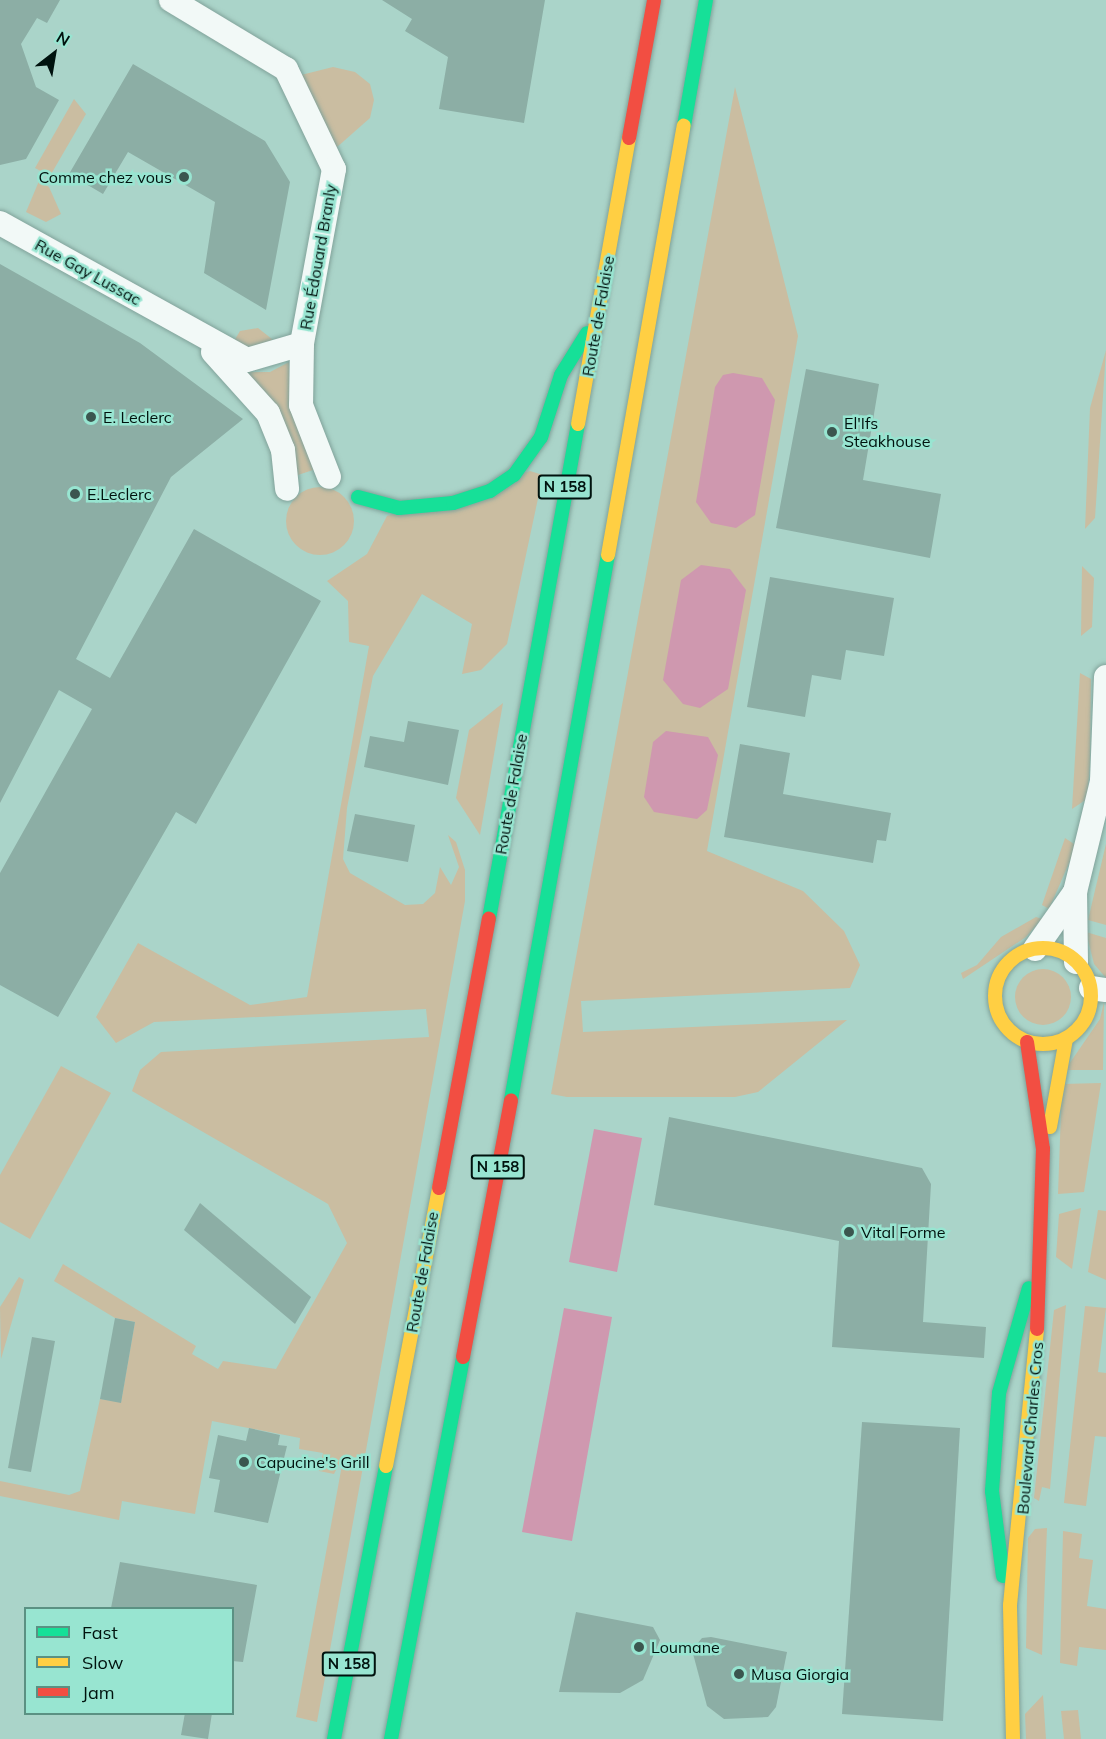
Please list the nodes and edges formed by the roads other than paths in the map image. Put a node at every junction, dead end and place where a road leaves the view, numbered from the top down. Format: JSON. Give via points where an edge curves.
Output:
{"nodes":[{"id":1,"x":171,"y":0,"type":"edge"},
{"id":2,"x":654,"y":0,"type":"edge"},
{"id":3,"x":706,"y":0,"type":"edge"},
{"id":4,"x":0,"y":223,"type":"edge"},
{"id":5,"x":598,"y":313,"type":"junction"},
{"id":6,"x":176,"y":322,"type":"junction"},
{"id":7,"x":302,"y":344,"type":"junction"},
{"id":8,"x":329,"y":477,"type":"dead end"},
{"id":9,"x":287,"y":489,"type":"dead end"},
{"id":10,"x":358,"y":497,"type":"dead end"},
{"id":11,"x":1106,"y":677,"type":"edge"},
{"id":12,"x":1075,"y":892,"type":"junction"},
{"id":13,"x":1035,"y":949,"type":"junction"},
{"id":14,"x":1076,"y":962,"type":"junction"},
{"id":15,"x":1098,"y":989,"type":"edge"},
{"id":16,"x":1066,"y":1039,"type":"junction"},
{"id":17,"x":1027,"y":1042,"type":"junction"},
{"id":18,"x":1043,"y":1149,"type":"junction"},
{"id":19,"x":1042,"y":1250,"type":"junction"},
{"id":20,"x":1010,"y":1605,"type":"junction"},
{"id":21,"x":334,"y":1739,"type":"edge"},
{"id":22,"x":391,"y":1739,"type":"edge"},
{"id":23,"x":1012,"y":1739,"type":"edge"}],
"edges":[{"from":1,"to":7,"type":"street","name":"Rue Édouard Branly","via":[[286,69],[334,170]]},
{"from":2,"to":5,"type":"main road","name":"Route de Falaise","number":"N 158"},
{"from":3,"to":22,"type":"main road","number":"N 158"},
{"from":4,"to":6,"type":"street","name":"Rue Gay Lussac"},
{"from":5,"to":10,"type":"main road","number":"N 158","via":[[561,375],[542,437],[514,475],[490,491],[453,503],[399,508]]},
{"from":5,"to":21,"type":"main road","name":"Route de Falaise","number":"N 158"},
{"from":6,"to":7,"type":"street","name":"Rue Gay Lussac","via":[[247,360]]},
{"from":6,"to":9,"type":"street","name":"Rue Gay Lussac","via":[[231,368],[268,413],[282,450]]},
{"from":7,"to":8,"type":"street","name":"Rue Édouard Branly","via":[[301,405]]},
{"from":11,"to":12,"type":"street","via":[[1102,781]]},
{"from":12,"to":13,"type":"street"},
{"from":12,"to":14,"type":"street"},
{"from":13,"to":14,"type":"main road","via":[[1064,953]]},
{"from":13,"to":17,"type":"main road","via":[[1008,962],[996,986],[998,1014]]},
{"from":14,"to":15,"type":"main road"},
{"from":15,"to":16,"type":"main road","via":[[1087,1017]]},
{"from":16,"to":17,"type":"main road"},
{"from":16,"to":18,"type":"main road","name":"Boulevard Charles Cros"},
{"from":17,"to":18,"type":"main road","name":"Boulevard Charles Cros"},
{"from":18,"to":19,"type":"main road","name":"Boulevard Charles Cros"},
{"from":19,"to":20,"type":"main road","name":"Boulevard Charles Cros"},
{"from":19,"to":20,"type":"main road","name":"Boulevard Charles Cros","via":[[1001,1372],[999,1394],[992,1491]]},
{"from":20,"to":23,"type":"main road","name":"Boulevard Charles Cros"}]}
